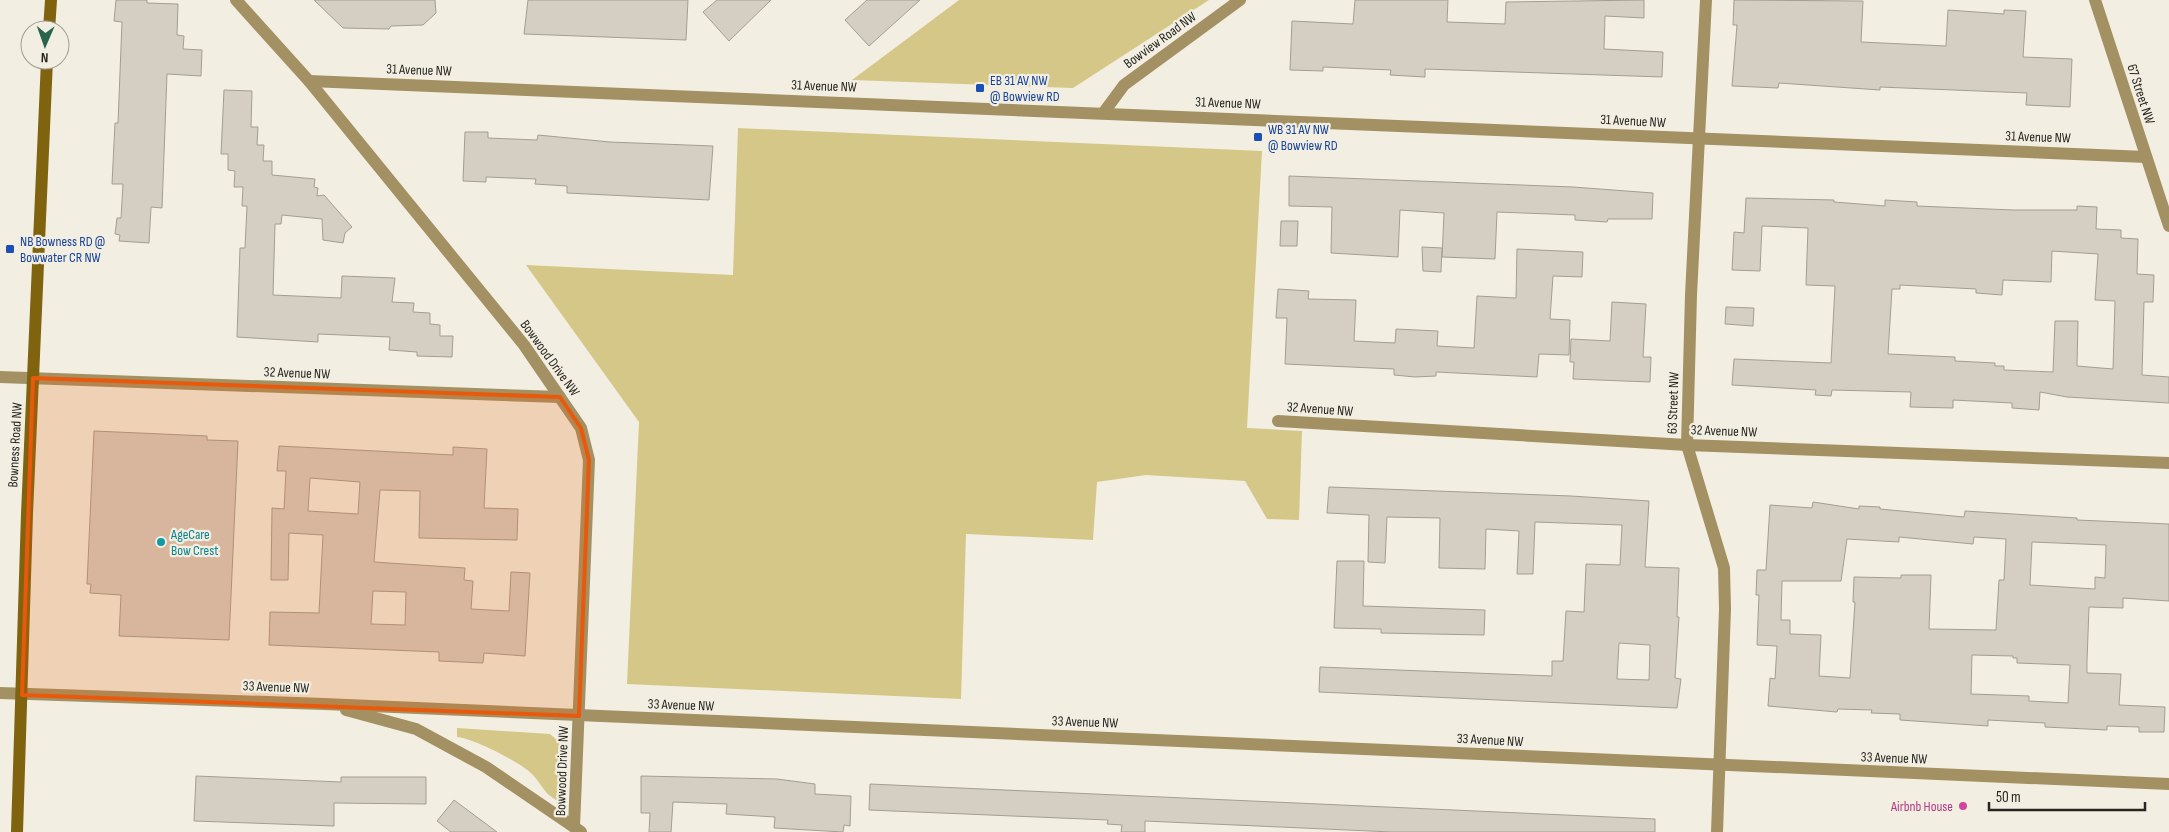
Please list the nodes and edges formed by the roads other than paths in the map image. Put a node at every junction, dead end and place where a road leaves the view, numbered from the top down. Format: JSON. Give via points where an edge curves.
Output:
{"nodes":[{"id":1,"x":51,"y":0,"type":"edge"},
{"id":2,"x":236,"y":0,"type":"edge"},
{"id":3,"x":1240,"y":0,"type":"edge"},
{"id":4,"x":1706,"y":0,"type":"edge"},
{"id":5,"x":2095,"y":0,"type":"edge"},
{"id":6,"x":50,"y":20,"type":"edge"},
{"id":7,"x":48,"y":70,"type":"edge"},
{"id":8,"x":309,"y":80,"type":"junction"},
{"id":9,"x":1104,"y":112,"type":"junction"},
{"id":10,"x":1700,"y":139,"type":"junction"},
{"id":11,"x":2146,"y":156,"type":"junction"},
{"id":12,"x":2169,"y":226,"type":"edge"},
{"id":13,"x":0,"y":377,"type":"edge"},
{"id":14,"x":34,"y":378,"type":"junction"},
{"id":15,"x":560,"y":397,"type":"junction"},
{"id":16,"x":1278,"y":421,"type":"dead end"},
{"id":17,"x":1687,"y":445,"type":"junction"},
{"id":18,"x":2169,"y":463,"type":"edge"},
{"id":19,"x":0,"y":693,"type":"edge"},
{"id":20,"x":22,"y":694,"type":"junction"},
{"id":21,"x":324,"y":704,"type":"junction"},
{"id":22,"x":579,"y":716,"type":"junction"},
{"id":23,"x":1719,"y":766,"type":"junction"},
{"id":24,"x":2169,"y":784,"type":"edge"},
{"id":25,"x":578,"y":830,"type":"edge"},
{"id":26,"x":17,"y":832,"type":"edge"},
{"id":27,"x":1717,"y":832,"type":"edge"}],
"edges":[{"from":1,"to":6,"type":"street"},
{"from":2,"to":8,"type":"street","name":"Bowwood Drive NW"},
{"from":3,"to":9,"type":"street","name":"Bowview Road NW","via":[[1124,85]]},
{"from":4,"to":10,"type":"street","name":"63 Street NW"},
{"from":5,"to":11,"type":"street","name":"67 Street NW"},
{"from":7,"to":14,"type":"street","name":"Bowness Road NW"},
{"from":8,"to":9,"type":"street","name":"31 Avenue NW"},
{"from":8,"to":15,"type":"street","name":"Bowwood Drive NW","via":[[524,345]]},
{"from":9,"to":10,"type":"street","name":"31 Avenue NW"},
{"from":10,"to":11,"type":"street","name":"31 Avenue NW"},
{"from":10,"to":17,"type":"street","name":"63 Street NW"},
{"from":11,"to":12,"type":"street","name":"67 Street NW"},
{"from":13,"to":14,"type":"street","name":"32 Avenue NW"},
{"from":14,"to":15,"type":"street","name":"32 Avenue NW"},
{"from":14,"to":20,"type":"street","name":"Bowness Road NW"},
{"from":15,"to":22,"type":"street","name":"Bowwood Drive NW","via":[[581,428],[589,460]]},
{"from":16,"to":17,"type":"street","name":"32 Avenue NW"},
{"from":17,"to":18,"type":"street","name":"32 Avenue NW"},
{"from":17,"to":23,"type":"street","name":"63 Street NW","via":[[1724,568]]},
{"from":19,"to":20,"type":"street","name":"33 Avenue NW"},
{"from":20,"to":21,"type":"street","name":"33 Avenue NW"},
{"from":20,"to":26,"type":"street","name":"Bowness Road NW"},
{"from":21,"to":22,"type":"street","name":"33 Avenue NW"},
{"from":21,"to":25,"type":"street","name":"Bowwood Drive NW","via":[[416,729],[486,767]]},
{"from":22,"to":23,"type":"street","name":"33 Avenue NW"},
{"from":22,"to":25,"type":"street","name":"Bowwood Drive NW"},
{"from":23,"to":24,"type":"street","name":"33 Avenue NW"},
{"from":23,"to":27,"type":"street","name":"63 Street NW"}]}
